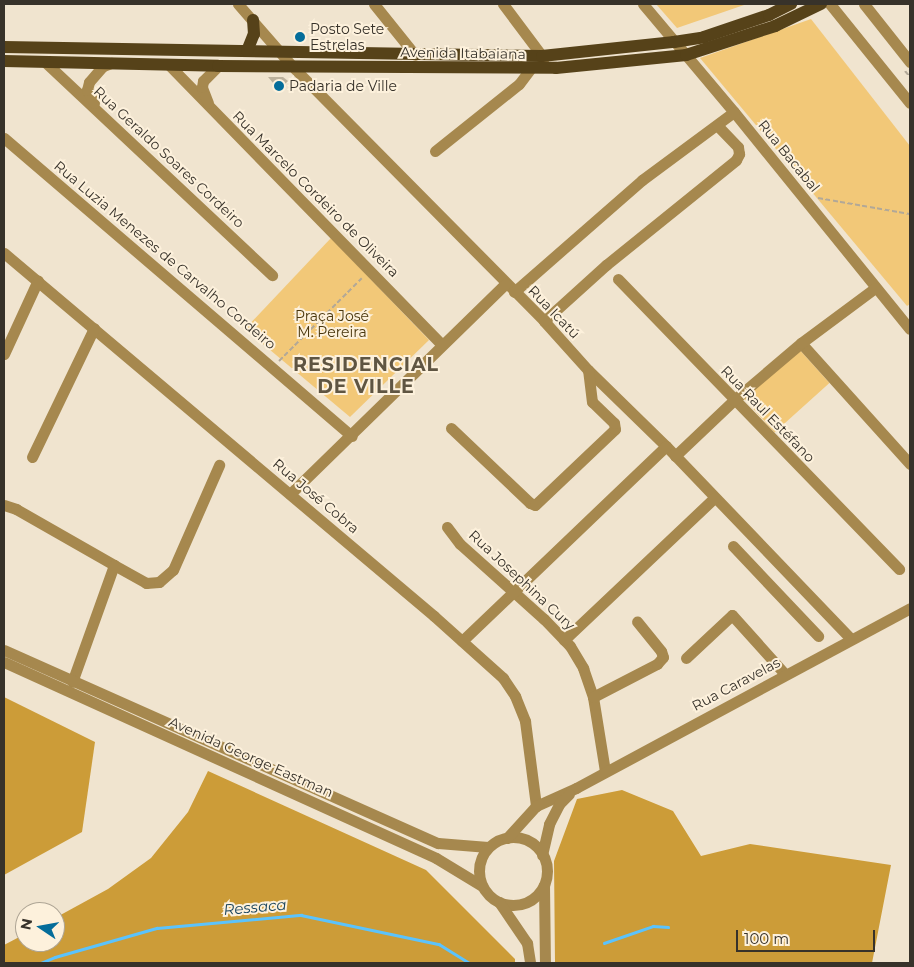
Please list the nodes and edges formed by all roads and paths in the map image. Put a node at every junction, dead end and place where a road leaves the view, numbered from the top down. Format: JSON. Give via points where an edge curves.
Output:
{"nodes":[{"id":1,"x":238,"y":4,"type":"edge"},
{"id":2,"x":374,"y":4,"type":"edge"},
{"id":3,"x":503,"y":4,"type":"edge"},
{"id":4,"x":643,"y":4,"type":"edge"},
{"id":5,"x":792,"y":4,"type":"edge"},
{"id":6,"x":821,"y":4,"type":"edge"},
{"id":7,"x":830,"y":4,"type":"edge"},
{"id":8,"x":864,"y":4,"type":"edge"},
{"id":9,"x":253,"y":20,"type":"junction"},
{"id":10,"x":674,"y":42,"type":"junction"},
{"id":11,"x":6,"y":45,"type":"edge"},
{"id":12,"x":247,"y":52,"type":"junction"},
{"id":13,"x":280,"y":52,"type":"junction"},
{"id":14,"x":415,"y":55,"type":"junction"},
{"id":15,"x":686,"y":55,"type":"junction"},
{"id":16,"x":4,"y":61,"type":"edge"},
{"id":17,"x":44,"y":61,"type":"junction"},
{"id":18,"x":111,"y":62,"type":"junction"},
{"id":19,"x":543,"y":62,"type":"junction"},
{"id":20,"x":910,"y":62,"type":"edge"},
{"id":21,"x":168,"y":64,"type":"junction"},
{"id":22,"x":218,"y":66,"type":"junction"},
{"id":23,"x":292,"y":66,"type":"junction"},
{"id":24,"x":531,"y":68,"type":"junction"},
{"id":25,"x":910,"y":103,"type":"edge"},
{"id":26,"x":97,"y":109,"type":"junction"},
{"id":27,"x":211,"y":109,"type":"junction"},
{"id":28,"x":734,"y":112,"type":"junction"},
{"id":29,"x":717,"y":125,"type":"junction"},
{"id":30,"x":4,"y":138,"type":"edge"},
{"id":31,"x":436,"y":151,"type":"dead end"},
{"id":32,"x":803,"y":198,"type":"junction"},
{"id":33,"x":910,"y":214,"type":"edge"},
{"id":34,"x":4,"y":252,"type":"edge"},
{"id":35,"x":370,"y":271,"type":"junction"},
{"id":36,"x":272,"y":275,"type":"dead end"},
{"id":37,"x":618,"y":279,"type":"dead end"},
{"id":38,"x":38,"y":280,"type":"junction"},
{"id":39,"x":509,"y":288,"type":"junction"},
{"id":40,"x":875,"y":288,"type":"junction"},
{"id":41,"x":544,"y":321,"type":"junction"},
{"id":42,"x":94,"y":328,"type":"junction"},
{"id":43,"x":910,"y":328,"type":"edge"},
{"id":44,"x":802,"y":343,"type":"junction"},
{"id":45,"x":442,"y":345,"type":"junction"},
{"id":46,"x":4,"y":354,"type":"edge"},
{"id":47,"x":274,"y":366,"type":"junction"},
{"id":48,"x":588,"y":370,"type":"junction"},
{"id":49,"x":734,"y":400,"type":"junction"},
{"id":50,"x":451,"y":428,"type":"dead end"},
{"id":51,"x":352,"y":436,"type":"junction"},
{"id":52,"x":666,"y":446,"type":"junction"},
{"id":53,"x":675,"y":456,"type":"junction"},
{"id":54,"x":32,"y":457,"type":"dead end"},
{"id":55,"x":910,"y":464,"type":"edge"},
{"id":56,"x":219,"y":465,"type":"dead end"},
{"id":57,"x":290,"y":494,"type":"junction"},
{"id":58,"x":714,"y":498,"type":"junction"},
{"id":59,"x":4,"y":505,"type":"edge"},
{"id":60,"x":447,"y":527,"type":"dead end"},
{"id":61,"x":733,"y":546,"type":"dead end"},
{"id":62,"x":114,"y":566,"type":"junction"},
{"id":63,"x":898,"y":569,"type":"dead end"},
{"id":64,"x":786,"y":572,"type":"junction"},
{"id":65,"x":769,"y":584,"type":"junction"},
{"id":66,"x":514,"y":593,"type":"junction"},
{"id":67,"x":910,"y":608,"type":"edge"},
{"id":68,"x":637,"y":621,"type":"dead end"},
{"id":69,"x":818,"y":636,"type":"dead end"},
{"id":70,"x":851,"y":639,"type":"junction"},
{"id":71,"x":564,"y":640,"type":"junction"},
{"id":72,"x":462,"y":641,"type":"junction"},
{"id":73,"x":4,"y":650,"type":"edge"},
{"id":74,"x":686,"y":658,"type":"dead end"},
{"id":75,"x":4,"y":662,"type":"edge"},
{"id":76,"x":785,"y":674,"type":"junction"},
{"id":77,"x":72,"y":682,"type":"junction"},
{"id":78,"x":593,"y":697,"type":"junction"},
{"id":79,"x":605,"y":772,"type":"junction"},
{"id":80,"x":576,"y":788,"type":"junction"},
{"id":81,"x":536,"y":806,"type":"junction"},
{"id":82,"x":507,"y":838,"type":"junction"},
{"id":83,"x":488,"y":847,"type":"junction"},
{"id":84,"x":542,"y":855,"type":"junction"},
{"id":85,"x":544,"y":884,"type":"junction"},
{"id":86,"x":482,"y":886,"type":"junction"},
{"id":87,"x":499,"y":902,"type":"junction"},
{"id":88,"x":530,"y":963,"type":"edge"},
{"id":89,"x":545,"y":963,"type":"edge"}],
"edges":[{"from":1,"to":9,"type":"street","name":"Rua Icatú"},
{"from":2,"to":14,"type":"street"},
{"from":3,"to":19,"type":"street"},
{"from":4,"to":10,"type":"street","name":"Rua Bacabal"},
{"from":5,"to":10,"type":"main road","name":"Avenida Itabaiana","via":[[704,37]]},
{"from":6,"to":15,"type":"main road","name":"Avenida Itabaiana","via":[[775,26]]},
{"from":7,"to":25,"type":"street"},
{"from":8,"to":20,"type":"street"},
{"from":9,"to":12,"type":"main road","via":[[252,45]]},
{"from":9,"to":13,"type":"street","name":"Rua Icatú"},
{"from":10,"to":15,"type":"street","name":"Rua Bacabal"},
{"from":10,"to":19,"type":"main road","name":"Avenida Itabaiana"},
{"from":11,"to":12,"type":"main road","name":"Avenida Itabaiana"},
{"from":12,"to":13,"type":"main road","name":"Avenida Itabaiana"},
{"from":13,"to":14,"type":"main road","name":"Avenida Itabaiana"},
{"from":13,"to":23,"type":"street","name":"Rua Icatú"},
{"from":14,"to":19,"type":"main road","name":"Avenida Itabaiana"},
{"from":15,"to":19,"type":"main road","name":"Avenida Itabaiana"},
{"from":15,"to":28,"type":"street","name":"Rua Bacabal"},
{"from":16,"to":17,"type":"main road","name":"Avenida Itabaiana"},
{"from":17,"to":18,"type":"main road","name":"Avenida Itabaiana"},
{"from":17,"to":26,"type":"street","name":"Rua Geraldo Soares Cordeiro"},
{"from":18,"to":21,"type":"main road","name":"Avenida Itabaiana"},
{"from":18,"to":26,"type":"street","via":[[89,82],[87,90]]},
{"from":19,"to":24,"type":"main road","name":"Avenida Itabaiana"},
{"from":21,"to":22,"type":"main road","name":"Avenida Itabaiana"},
{"from":21,"to":27,"type":"street","name":"Rua Marcelo Cordeiro de Oliveira"},
{"from":22,"to":23,"type":"main road","name":"Avenida Itabaiana"},
{"from":22,"to":27,"type":"street","via":[[205,78],[202,87]]},
{"from":23,"to":24,"type":"main road","name":"Avenida Itabaiana"},
{"from":23,"to":39,"type":"street","name":"Rua Icatú"},
{"from":24,"to":31,"type":"street","via":[[519,84]]},
{"from":26,"to":36,"type":"street","name":"Rua Geraldo Soares Cordeiro"},
{"from":27,"to":35,"type":"street","name":"Rua Marcelo Cordeiro de Oliveira"},
{"from":28,"to":29,"type":"street"},
{"from":28,"to":32,"type":"street","name":"Rua Bacabal"},
{"from":29,"to":39,"type":"street","via":[[642,180]]},
{"from":29,"to":41,"type":"street","via":[[738,147],[736,160],[606,265]]},
{"from":30,"to":47,"type":"street","name":"Rua Luzia Menezes de Carvalho Cordeiro"},
{"from":32,"to":33,"type":"path"},
{"from":32,"to":40,"type":"street","name":"Rua Bacabal"},
{"from":34,"to":38,"type":"street","name":"Rua José Cobra"},
{"from":35,"to":45,"type":"street","name":"Rua Marcelo Cordeiro de Oliveira"},
{"from":35,"to":47,"type":"path"},
{"from":37,"to":49,"type":"street","name":"Rua Raul Estéfano"},
{"from":38,"to":42,"type":"street","name":"Rua José Cobra"},
{"from":38,"to":46,"type":"street"},
{"from":39,"to":41,"type":"street","name":"Rua Icatú"},
{"from":39,"to":45,"type":"street"},
{"from":40,"to":43,"type":"street","name":"Rua Bacabal"},
{"from":40,"to":44,"type":"street"},
{"from":41,"to":48,"type":"street","name":"Rua Icatú"},
{"from":42,"to":54,"type":"street"},
{"from":42,"to":57,"type":"street","name":"Rua José Cobra"},
{"from":44,"to":49,"type":"street"},
{"from":44,"to":55,"type":"street"},
{"from":45,"to":51,"type":"street"},
{"from":47,"to":51,"type":"street","name":"Rua Luzia Menezes de Carvalho Cordeiro"},
{"from":48,"to":50,"type":"street","via":[[592,402],[614,423],[615,428],[535,505]]},
{"from":48,"to":52,"type":"street","name":"Rua Icatú"},
{"from":49,"to":53,"type":"street"},
{"from":49,"to":63,"type":"street","name":"Rua Raul Estéfano"},
{"from":51,"to":57,"type":"street"},
{"from":52,"to":53,"type":"street","name":"Rua Icatú"},
{"from":52,"to":66,"type":"street"},
{"from":53,"to":58,"type":"street","name":"Rua Icatú"},
{"from":56,"to":62,"type":"street","via":[[173,570],[159,582],[146,583]]},
{"from":57,"to":72,"type":"street","name":"Rua José Cobra"},
{"from":58,"to":64,"type":"street","name":"Rua Icatú"},
{"from":58,"to":71,"type":"street"},
{"from":59,"to":62,"type":"street"},
{"from":60,"to":66,"type":"street","name":"Rua Josephina Cury","via":[[460,544]]},
{"from":61,"to":65,"type":"street"},
{"from":62,"to":77,"type":"street"},
{"from":64,"to":65,"type":"street"},
{"from":64,"to":70,"type":"street","name":"Rua Icatú"},
{"from":65,"to":69,"type":"street"},
{"from":66,"to":71,"type":"street","name":"Rua Josephina Cury"},
{"from":66,"to":72,"type":"street"},
{"from":67,"to":70,"type":"street","name":"Rua Caravelas"},
{"from":68,"to":78,"type":"street","via":[[663,658]]},
{"from":70,"to":76,"type":"street","name":"Rua Caravelas"},
{"from":71,"to":78,"type":"street","name":"Rua Josephina Cury","via":[[583,668]]},
{"from":72,"to":81,"type":"street","name":"Rua José Cobra","via":[[503,678],[521,708]]},
{"from":73,"to":77,"type":"street","name":"Avenida George Eastman"},
{"from":74,"to":76,"type":"street","via":[[732,614]]},
{"from":75,"to":86,"type":"street","name":"Avenida George Eastman","via":[[436,858]]},
{"from":76,"to":79,"type":"street","name":"Rua Caravelas"},
{"from":77,"to":83,"type":"street","name":"Avenida George Eastman","via":[[438,843]]},
{"from":78,"to":79,"type":"street","name":"Rua Josephina Cury"},
{"from":79,"to":80,"type":"street","name":"Rua Caravelas"},
{"from":80,"to":81,"type":"street"},
{"from":80,"to":84,"type":"street","via":[[559,804]]},
{"from":81,"to":82,"type":"street"},
{"from":82,"to":83,"type":"street"},
{"from":82,"to":84,"type":"street","via":[[527,840]]},
{"from":83,"to":86,"type":"street","via":[[479,865]]},
{"from":84,"to":85,"type":"street","via":[[546,875]]},
{"from":85,"to":87,"type":"street","via":[[538,894],[525,902],[509,905]]},
{"from":85,"to":89,"type":"street"},
{"from":86,"to":87,"type":"street"},
{"from":87,"to":88,"type":"street","via":[[527,943]]}]}
